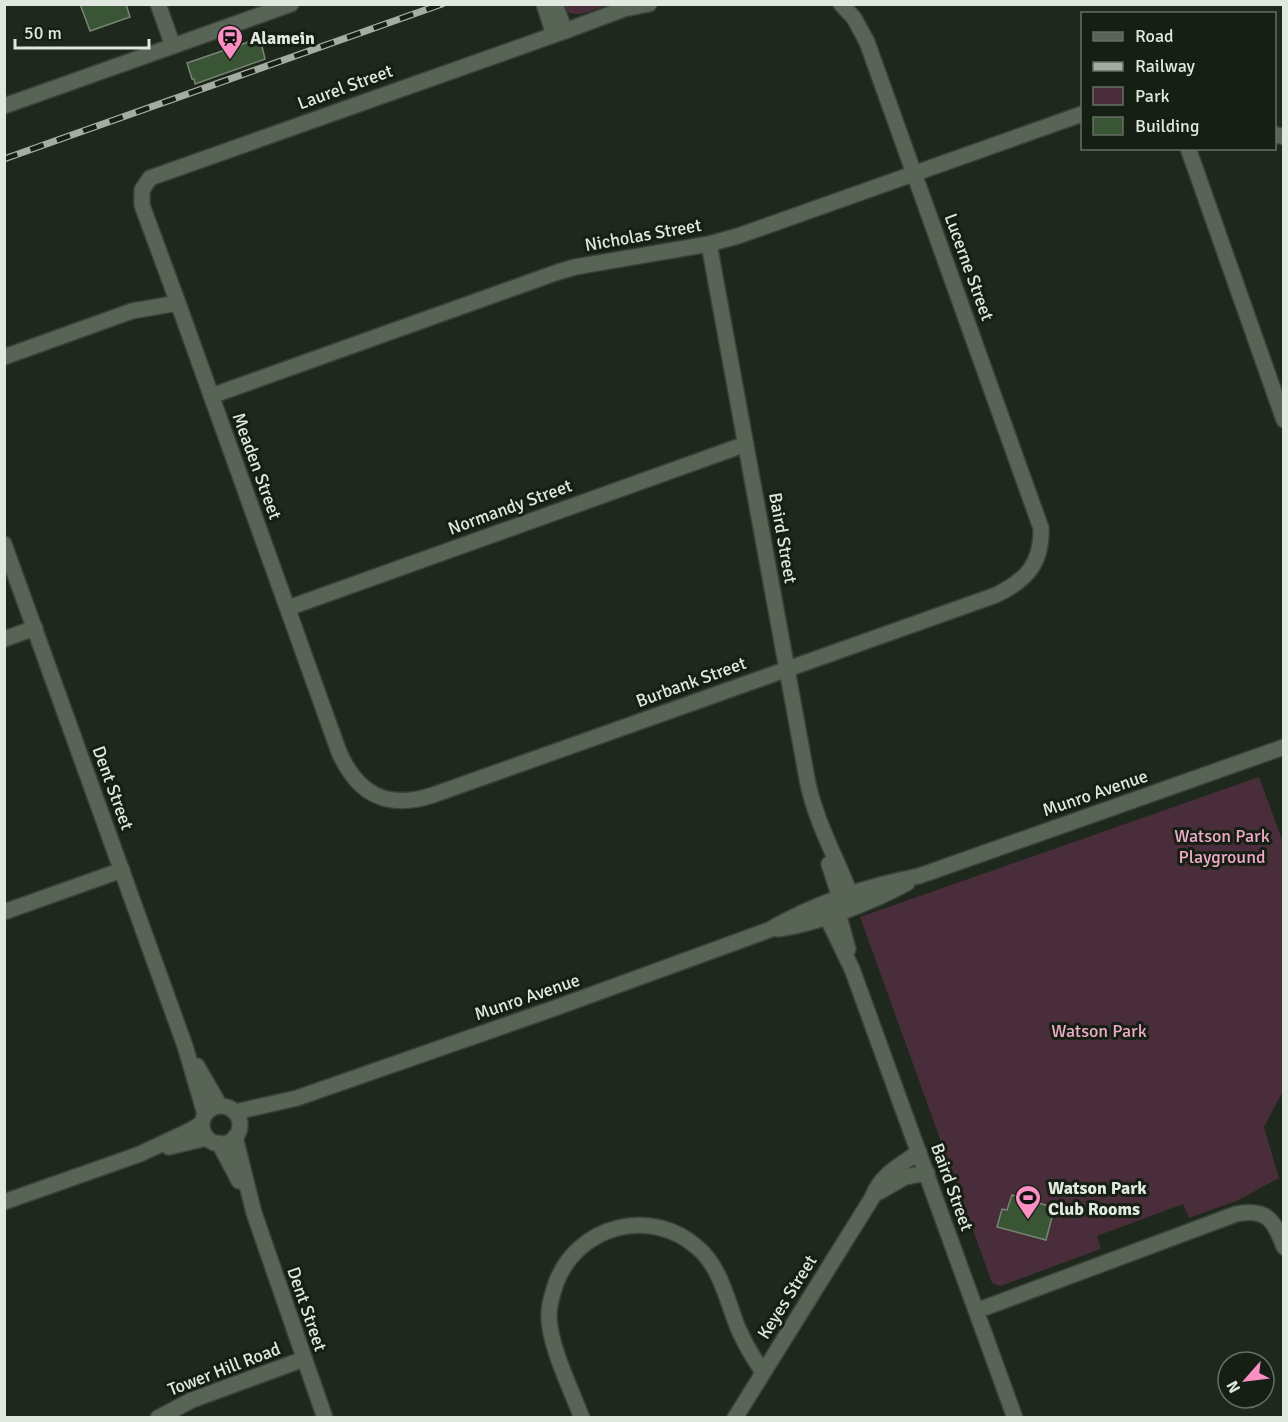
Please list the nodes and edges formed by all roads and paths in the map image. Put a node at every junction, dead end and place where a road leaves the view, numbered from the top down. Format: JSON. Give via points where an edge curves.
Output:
{"nodes":[{"id":1,"x":158,"y":4,"type":"edge"},
{"id":2,"x":291,"y":4,"type":"edge"},
{"id":3,"x":544,"y":4,"type":"edge"},
{"id":4,"x":555,"y":4,"type":"edge"},
{"id":5,"x":649,"y":4,"type":"edge"},
{"id":6,"x":841,"y":4,"type":"edge"},
{"id":7,"x":559,"y":33,"type":"junction"},
{"id":8,"x":173,"y":46,"type":"junction"},
{"id":9,"x":4,"y":106,"type":"edge"},
{"id":10,"x":1081,"y":115,"type":"edge"},
{"id":11,"x":1189,"y":150,"type":"edge"},
{"id":12,"x":915,"y":173,"type":"junction"},
{"id":13,"x":150,"y":178,"type":"joint"},
{"id":14,"x":709,"y":244,"type":"junction"},
{"id":15,"x":175,"y":295,"type":"junction"},
{"id":16,"x":4,"y":357,"type":"edge"},
{"id":17,"x":211,"y":396,"type":"junction"},
{"id":18,"x":1284,"y":420,"type":"edge"},
{"id":19,"x":746,"y":444,"type":"junction"},
{"id":20,"x":4,"y":544,"type":"edge"},
{"id":21,"x":1039,"y":551,"type":"joint"},
{"id":22,"x":288,"y":608,"type":"junction"},
{"id":23,"x":35,"y":628,"type":"junction"},
{"id":24,"x":4,"y":639,"type":"edge"},
{"id":25,"x":788,"y":669,"type":"junction"},
{"id":26,"x":1284,"y":747,"type":"edge"},
{"id":27,"x":346,"y":769,"type":"joint"},
{"id":28,"x":122,"y":870,"type":"junction"},
{"id":29,"x":839,"y":905,"type":"junction"},
{"id":30,"x":4,"y":912,"type":"edge"},
{"id":31,"x":185,"y":1046,"type":"junction"},
{"id":32,"x":220,"y":1106,"type":"junction"},
{"id":33,"x":203,"y":1118,"type":"junction"},
{"id":34,"x":236,"y":1125,"type":"junction"},
{"id":35,"x":213,"y":1141,"type":"junction"},
{"id":36,"x":919,"y":1152,"type":"junction"},
{"id":37,"x":140,"y":1154,"type":"junction"},
{"id":38,"x":927,"y":1173,"type":"junction"},
{"id":39,"x":872,"y":1198,"type":"junction"},
{"id":40,"x":4,"y":1202,"type":"edge"},
{"id":41,"x":254,"y":1214,"type":"junction"},
{"id":42,"x":1284,"y":1247,"type":"edge"},
{"id":43,"x":976,"y":1311,"type":"junction"},
{"id":44,"x":304,"y":1359,"type":"junction"},
{"id":45,"x":763,"y":1372,"type":"junction"},
{"id":46,"x":1014,"y":1417,"type":"edge"},
{"id":47,"x":158,"y":1418,"type":"edge"},
{"id":48,"x":324,"y":1418,"type":"edge"},
{"id":49,"x":582,"y":1418,"type":"edge"},
{"id":50,"x":735,"y":1418,"type":"edge"}],
"edges":[{"from":1,"to":8,"type":"street"},
{"from":2,"to":8,"type":"street"},
{"from":3,"to":7,"type":"street"},
{"from":4,"to":7,"type":"street"},
{"from":5,"to":7,"type":"street","name":"Laurel Street"},
{"from":6,"to":12,"type":"street","name":"Lucerne Street","via":[[867,42]]},
{"from":7,"to":13,"type":"street","name":"Laurel Street"},
{"from":8,"to":9,"type":"street"},
{"from":10,"to":12,"type":"street","name":"Nicholas Street"},
{"from":11,"to":18,"type":"street"},
{"from":12,"to":14,"type":"street","name":"Nicholas Street"},
{"from":12,"to":21,"type":"street","name":"Lucerne Street","via":[[1037,514],[1041,528]]},
{"from":13,"to":15,"type":"street","name":"Meaden Street","via":[[142,190],[142,205]]},
{"from":14,"to":17,"type":"street","name":"Nicholas Street","via":[[575,267]]},
{"from":14,"to":19,"type":"street","name":"Baird Street"},
{"from":15,"to":16,"type":"street"},
{"from":15,"to":17,"type":"street","name":"Meaden Street"},
{"from":17,"to":22,"type":"street","name":"Meaden Street"},
{"from":19,"to":22,"type":"street","name":"Normandy Street"},
{"from":19,"to":25,"type":"street","name":"Baird Street"},
{"from":20,"to":23,"type":"street","name":"Dent Street"},
{"from":21,"to":25,"type":"street","name":"Burbank Street","via":[[1028,574],[1003,591]]},
{"from":22,"to":27,"type":"street","name":"Meaden Street"},
{"from":23,"to":24,"type":"street"},
{"from":23,"to":28,"type":"street","name":"Dent Street"},
{"from":25,"to":27,"type":"street","name":"Burbank Street","via":[[416,801],[376,796],[361,787]]},
{"from":25,"to":29,"type":"street","name":"Baird Street","via":[[808,784]]},
{"from":26,"to":29,"type":"street","name":"Munro Avenue","via":[[919,876],[885,883]]},
{"from":28,"to":30,"type":"street"},
{"from":28,"to":31,"type":"street","name":"Dent Street"},
{"from":29,"to":34,"type":"street","name":"Munro Avenue","via":[[794,915],[769,930],[297,1098]]},
{"from":29,"to":36,"type":"street","name":"Baird Street","via":[[852,969]]},
{"from":31,"to":32,"type":"street","name":"Dent Street"},
{"from":31,"to":33,"type":"street","name":"Dent Street"},
{"from":32,"to":33,"type":"street"},
{"from":32,"to":34,"type":"street","via":[[226,1106]]},
{"from":33,"to":35,"type":"street","via":[[202,1128]]},
{"from":33,"to":37,"type":"street","via":[[190,1130]]},
{"from":34,"to":35,"type":"street","via":[[225,1143]]},
{"from":34,"to":41,"type":"street","name":"Dent Street"},
{"from":35,"to":37,"type":"street"},
{"from":35,"to":41,"type":"street","name":"Dent Street","via":[[227,1157]]},
{"from":36,"to":38,"type":"street","name":"Baird Street"},
{"from":36,"to":39,"type":"street","name":"Keyes Street","via":[[880,1181]]},
{"from":37,"to":40,"type":"street"},
{"from":38,"to":39,"type":"street","name":"Keyes Street","via":[[895,1181]]},
{"from":38,"to":43,"type":"street","name":"Baird Street"},
{"from":39,"to":45,"type":"street","name":"Keyes Street"},
{"from":41,"to":44,"type":"street","name":"Dent Street"},
{"from":42,"to":43,"type":"street","via":[[1268,1217],[1253,1212],[1236,1214]]},
{"from":43,"to":46,"type":"street","name":"Baird Street"},
{"from":44,"to":47,"type":"street","name":"Tower Hill Road","via":[[192,1400]]},
{"from":44,"to":48,"type":"street","name":"Dent Street"},
{"from":45,"to":49,"type":"street","via":[[747,1347],[706,1255],[670,1231],[642,1225],[615,1229],[592,1237],[574,1253],[560,1275],[550,1303],[550,1329]]},
{"from":45,"to":50,"type":"street","name":"Keyes Street"}]}
